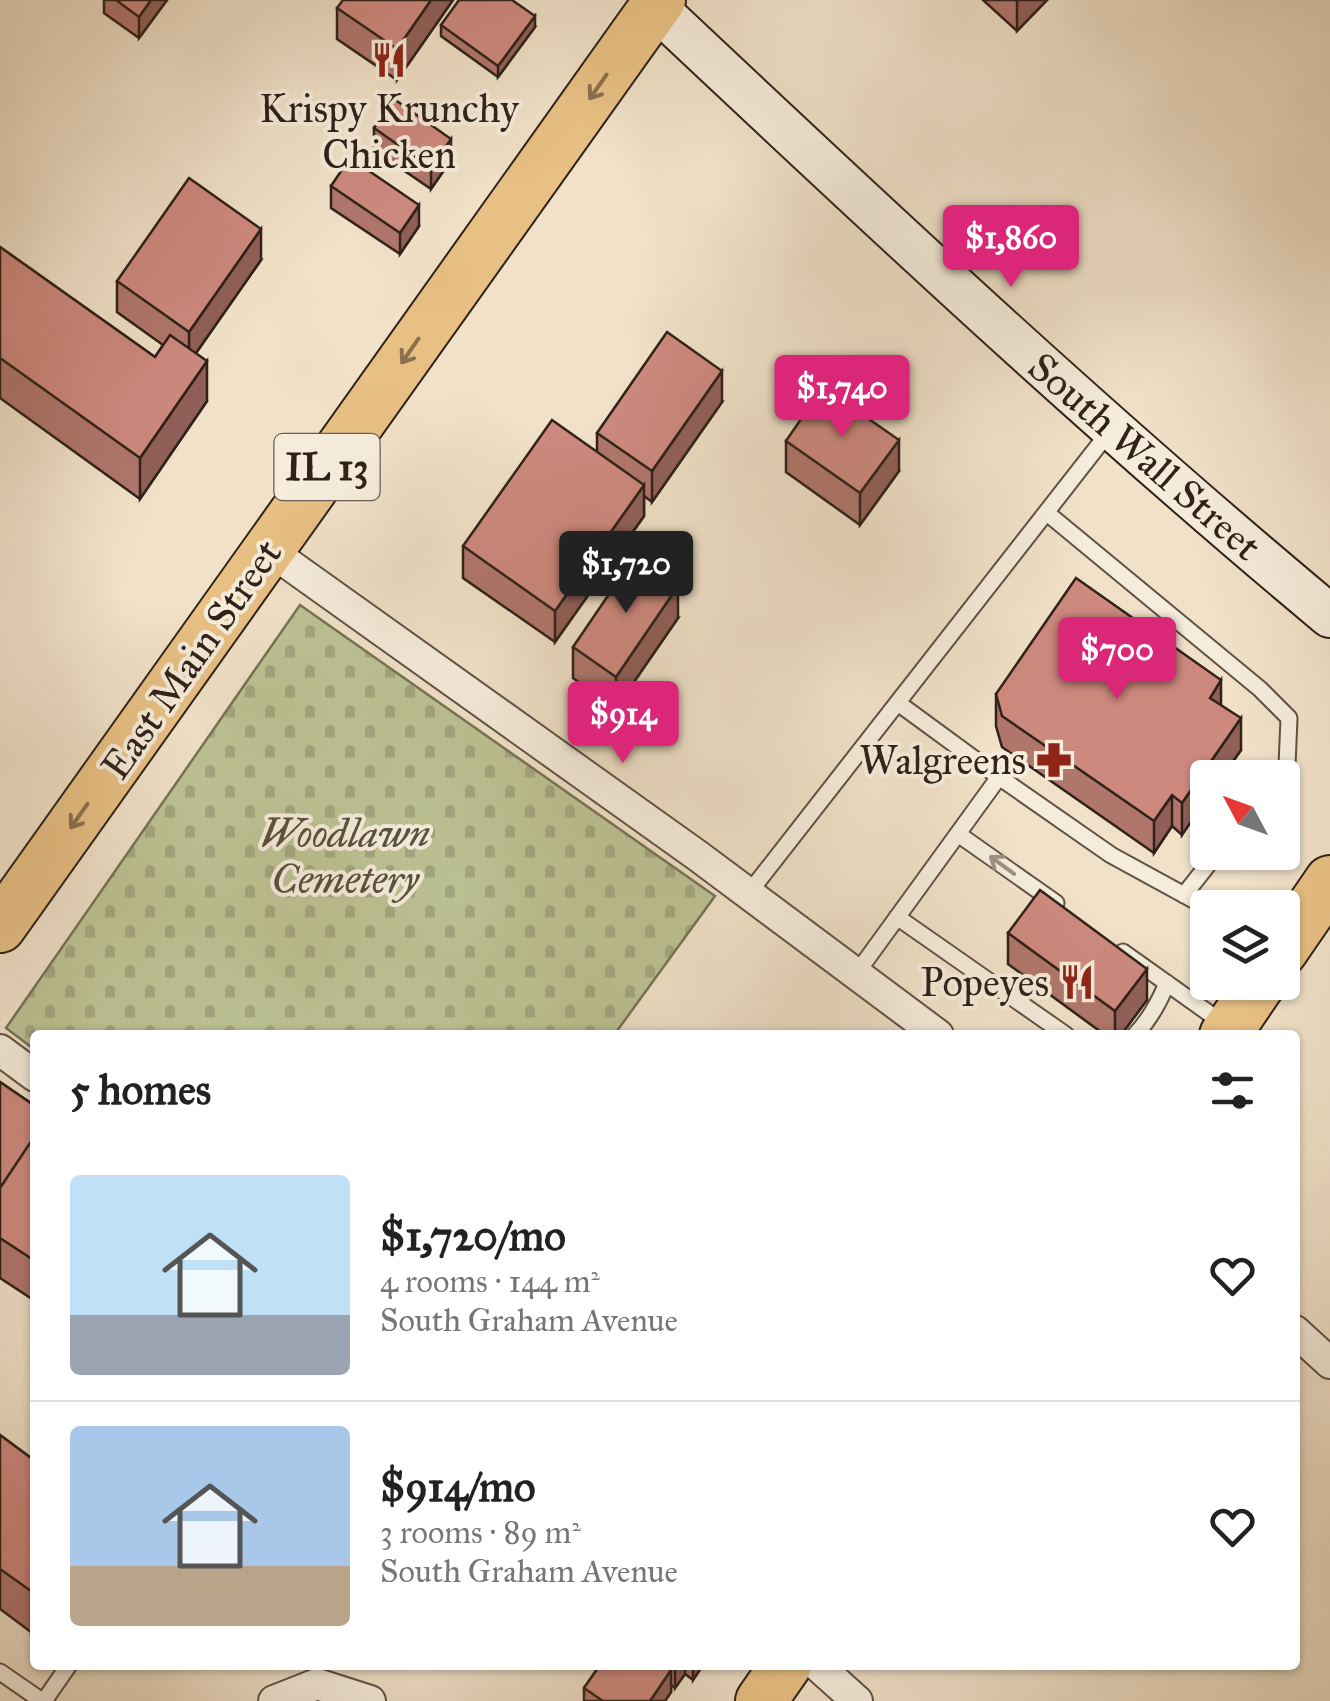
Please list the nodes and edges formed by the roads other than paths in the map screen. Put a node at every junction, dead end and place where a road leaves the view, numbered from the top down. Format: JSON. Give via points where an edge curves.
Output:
{"nodes":[{"id":1,"x":658,"y":4,"type":"edge"},
{"id":2,"x":1112,"y":428,"type":"junction"},
{"id":3,"x":1046,"y":513,"type":"junction"},
{"id":4,"x":269,"y":550,"type":"junction"},
{"id":5,"x":1330,"y":616,"type":"edge"},
{"id":6,"x":898,"y":703,"type":"junction"},
{"id":7,"x":1287,"y":760,"type":"edge"},
{"id":8,"x":999,"y":777,"type":"junction"},
{"id":9,"x":958,"y":834,"type":"junction"},
{"id":10,"x":1204,"y":870,"type":"edge"},
{"id":11,"x":1330,"y":882,"type":"edge"},
{"id":12,"x":748,"y":894,"type":"junction"},
{"id":13,"x":1184,"y":895,"type":"junction"},
{"id":14,"x":1190,"y":898,"type":"edge"},
{"id":15,"x":1070,"y":914,"type":"edge"},
{"id":16,"x":897,"y":917,"type":"junction"},
{"id":17,"x":1300,"y":925,"type":"edge"},
{"id":18,"x":0,"y":927,"type":"edge"},
{"id":19,"x":1102,"y":937,"type":"edge"},
{"id":20,"x":856,"y":974,"type":"junction"},
{"id":21,"x":1166,"y":983,"type":"junction"},
{"id":22,"x":1249,"y":1000,"type":"edge"},
{"id":23,"x":931,"y":1030,"type":"edge"},
{"id":24,"x":1059,"y":1030,"type":"edge"},
{"id":25,"x":1139,"y":1030,"type":"edge"},
{"id":26,"x":1226,"y":1030,"type":"edge"},
{"id":27,"x":1228,"y":1030,"type":"edge"},
{"id":28,"x":0,"y":1050,"type":"edge"},
{"id":29,"x":30,"y":1072,"type":"edge"},
{"id":30,"x":1300,"y":1336,"type":"edge"},
{"id":31,"x":1330,"y":1363,"type":"edge"},
{"id":32,"x":65,"y":1670,"type":"edge"},
{"id":33,"x":783,"y":1670,"type":"edge"},
{"id":34,"x":823,"y":1670,"type":"edge"},
{"id":35,"x":0,"y":1672,"type":"edge"},
{"id":36,"x":43,"y":1701,"type":"edge"},
{"id":37,"x":274,"y":1701,"type":"edge"},
{"id":38,"x":370,"y":1701,"type":"edge"},
{"id":39,"x":761,"y":1701,"type":"edge"},
{"id":40,"x":858,"y":1701,"type":"edge"}],
"edges":[{"from":1,"to":2,"type":"main road","name":"South Wall Street"},
{"from":1,"to":4,"type":"highway","name":"East Main Street","number":"IL 13","one_way":true},
{"from":2,"to":3,"type":"lane"},
{"from":2,"to":5,"type":"main road","name":"South Wall Street"},
{"from":3,"to":6,"type":"lane"},
{"from":3,"to":7,"type":"lane","via":[[1290,718]]},
{"from":4,"to":12,"type":"street"},
{"from":4,"to":18,"type":"highway","name":"East Main Street","number":"IL 13","one_way":true},
{"from":6,"to":8,"type":"lane"},
{"from":6,"to":12,"type":"lane"},
{"from":8,"to":9,"type":"lane"},
{"from":8,"to":13,"type":"lane"},
{"from":15,"to":9,"type":"lane","one_way":true},
{"from":9,"to":16,"type":"lane"},
{"from":10,"to":13,"type":"lane"},
{"from":11,"to":17,"type":"highway"},
{"from":12,"to":20,"type":"street"},
{"from":13,"to":14,"type":"lane"},
{"from":16,"to":20,"type":"lane"},
{"from":16,"to":24,"type":"lane"},
{"from":19,"to":21,"type":"lane"},
{"from":20,"to":23,"type":"street"},
{"from":21,"to":25,"type":"lane"},
{"from":21,"to":26,"type":"lane"},
{"from":22,"to":27,"type":"highway"},
{"from":28,"to":29,"type":"street"},
{"from":30,"to":31,"type":"street"},
{"from":32,"to":36,"type":"lane"},
{"from":33,"to":39,"type":"highway"},
{"from":34,"to":40,"type":"street"},
{"from":35,"to":36,"type":"lane"},
{"from":37,"to":38,"type":"street","via":[[317,1684]]}]}
